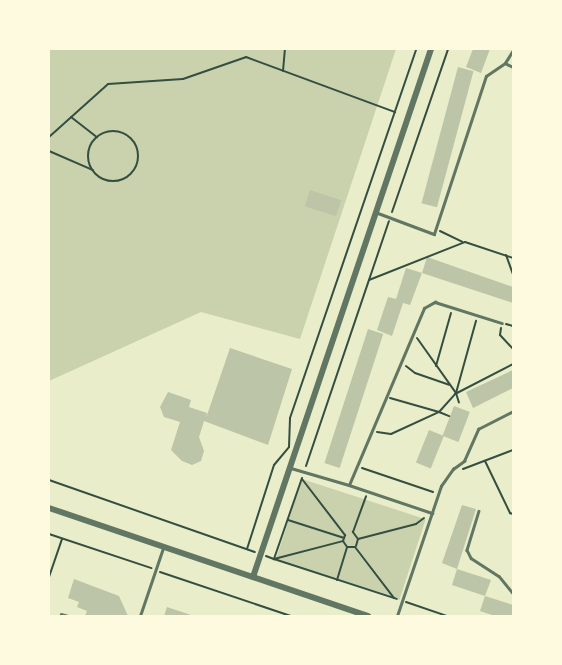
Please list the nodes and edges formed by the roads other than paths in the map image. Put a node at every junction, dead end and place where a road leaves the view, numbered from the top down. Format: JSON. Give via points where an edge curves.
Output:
{"nodes":[{"id":1,"x":431,"y":49,"type":"edge"},
{"id":2,"x":513,"y":50,"type":"edge"},
{"id":3,"x":504,"y":64,"type":"junction"},
{"id":4,"x":513,"y":67,"type":"edge"},
{"id":5,"x":376,"y":212,"type":"junction"},
{"id":6,"x":502,"y":323,"type":"road end"},
{"id":7,"x":513,"y":411,"type":"edge"},
{"id":8,"x":290,"y":467,"type":"junction"},
{"id":9,"x":349,"y":485,"type":"junction"},
{"id":10,"x":49,"y":510,"type":"edge"},
{"id":11,"x":479,"y":511,"type":"dead end"},
{"id":12,"x":432,"y":513,"type":"junction"},
{"id":13,"x":162,"y":548,"type":"junction"},
{"id":14,"x":253,"y":577,"type":"junction"},
{"id":15,"x":513,"y":593,"type":"edge"},
{"id":16,"x":62,"y":614,"type":"dead end"},
{"id":17,"x":68,"y":616,"type":"edge"},
{"id":18,"x":140,"y":616,"type":"edge"},
{"id":19,"x":368,"y":616,"type":"edge"},
{"id":20,"x":397,"y":616,"type":"edge"}],
"edges":[{"from":1,"to":5,"type":"street"},
{"from":2,"to":3,"type":"lane"},
{"from":3,"to":4,"type":"lane"},
{"from":3,"to":5,"type":"lane","via":[[486,76],[434,234]]},
{"from":5,"to":8,"type":"street"},
{"from":6,"to":9,"type":"lane","via":[[435,302],[429,305],[416,320]]},
{"from":7,"to":12,"type":"lane","via":[[478,429],[470,452],[449,475]]},
{"from":8,"to":9,"type":"lane"},
{"from":8,"to":14,"type":"street"},
{"from":9,"to":12,"type":"lane"},
{"from":10,"to":13,"type":"street"},
{"from":11,"to":15,"type":"lane","via":[[467,550],[470,558],[499,576]]},
{"from":12,"to":20,"type":"lane"},
{"from":13,"to":14,"type":"street"},
{"from":13,"to":18,"type":"lane"},
{"from":14,"to":19,"type":"street"},
{"from":16,"to":17,"type":"lane"}]}
